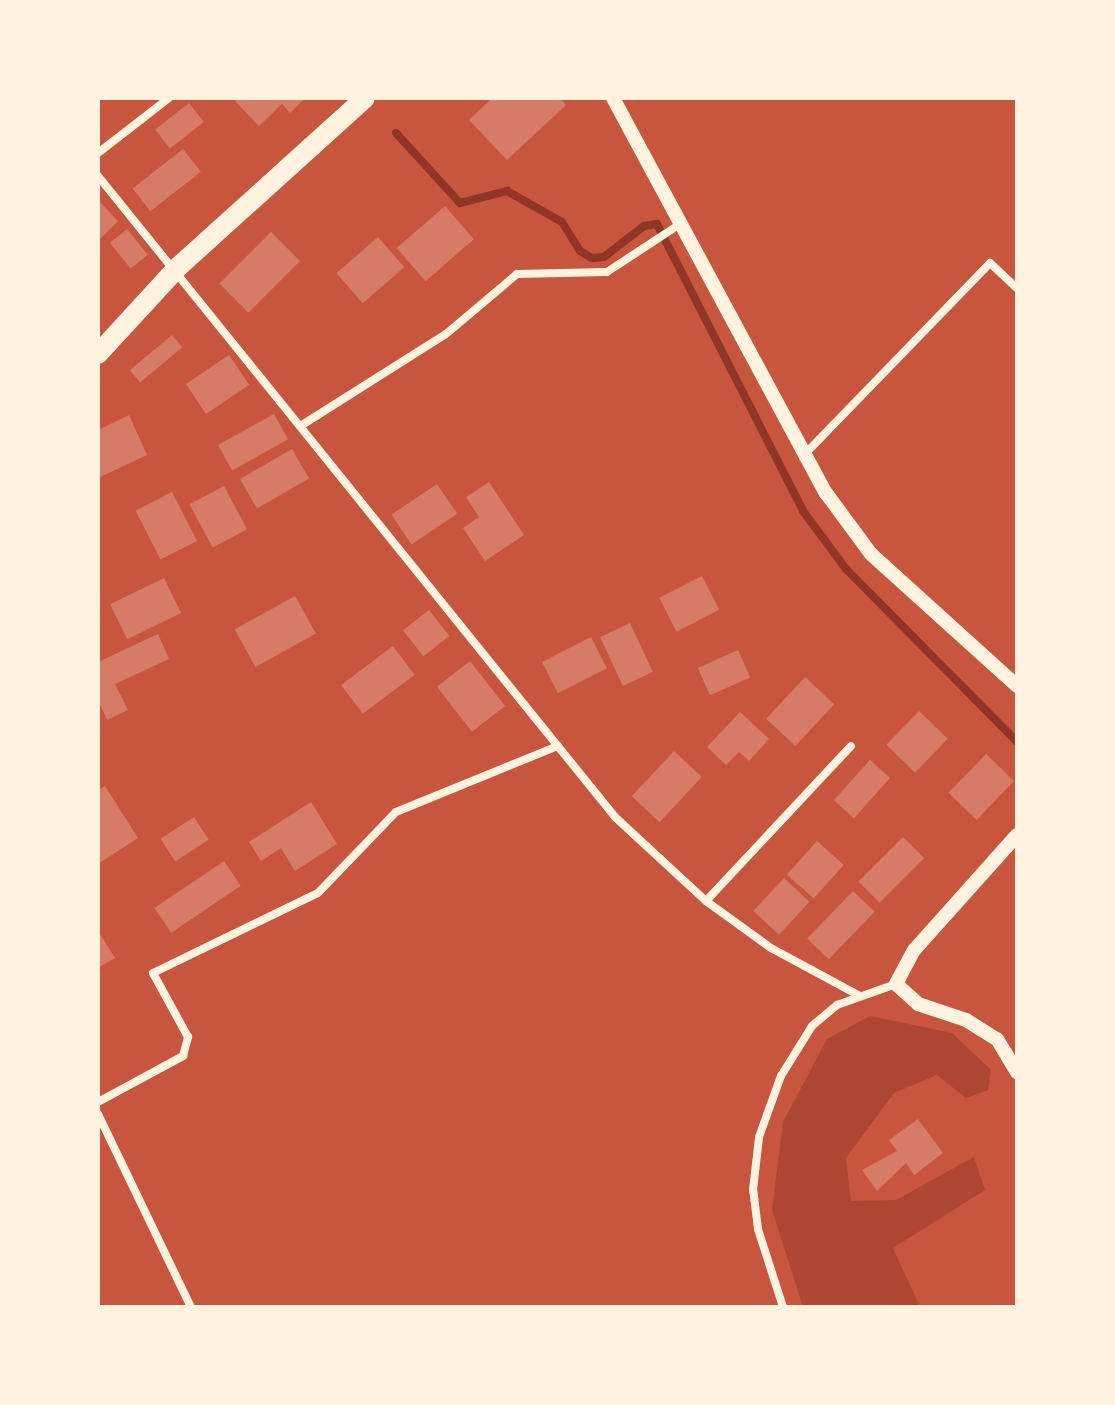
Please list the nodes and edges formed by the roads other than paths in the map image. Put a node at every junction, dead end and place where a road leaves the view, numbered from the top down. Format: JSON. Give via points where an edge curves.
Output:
{"nodes":[{"id":1,"x":169,"y":98,"type":"edge"},
{"id":2,"x":365,"y":98,"type":"edge"},
{"id":3,"x":613,"y":98,"type":"edge"},
{"id":4,"x":98,"y":153,"type":"edge"},
{"id":5,"x":98,"y":176,"type":"edge"},
{"id":6,"x":680,"y":224,"type":"junction"},
{"id":7,"x":177,"y":268,"type":"junction"},
{"id":8,"x":1017,"y":288,"type":"edge"},
{"id":9,"x":98,"y":354,"type":"edge"},
{"id":10,"x":302,"y":425,"type":"junction"},
{"id":11,"x":805,"y":454,"type":"junction"},
{"id":12,"x":1017,"y":686,"type":"edge"},
{"id":13,"x":558,"y":746,"type":"junction"},
{"id":14,"x":851,"y":746,"type":"dead end"},
{"id":15,"x":1017,"y":835,"type":"edge"},
{"id":16,"x":706,"y":901,"type":"junction"},
{"id":17,"x":896,"y":984,"type":"junction"},
{"id":18,"x":858,"y":995,"type":"junction"},
{"id":19,"x":1017,"y":1072,"type":"edge"},
{"id":20,"x":98,"y":1102,"type":"edge"},
{"id":21,"x":98,"y":1114,"type":"edge"},
{"id":22,"x":191,"y":1307,"type":"edge"},
{"id":23,"x":783,"y":1307,"type":"edge"}],
"edges":[{"from":1,"to":4,"type":"street"},
{"from":2,"to":7,"type":"main road"},
{"from":3,"to":6,"type":"street"},
{"from":5,"to":7,"type":"street"},
{"from":6,"to":10,"type":"street","via":[[607,272],[517,274],[446,334]]},
{"from":6,"to":11,"type":"street"},
{"from":7,"to":9,"type":"main road"},
{"from":7,"to":10,"type":"street"},
{"from":8,"to":11,"type":"street","via":[[990,263]]},
{"from":10,"to":13,"type":"street"},
{"from":11,"to":12,"type":"street","via":[[871,554]]},
{"from":13,"to":16,"type":"street","via":[[615,817]]},
{"from":13,"to":20,"type":"street","via":[[396,812],[318,893],[153,973],[188,1037],[183,1056]]},
{"from":14,"to":16,"type":"street"},
{"from":15,"to":17,"type":"street","via":[[914,950]]},
{"from":16,"to":18,"type":"street","via":[[782,954]]},
{"from":17,"to":18,"type":"street"},
{"from":17,"to":19,"type":"street","via":[[918,1004],[966,1020],[997,1039]]},
{"from":18,"to":23,"type":"street","via":[[812,1026],[781,1076],[759,1137],[753,1190],[758,1229]]},
{"from":21,"to":22,"type":"street"}]}
